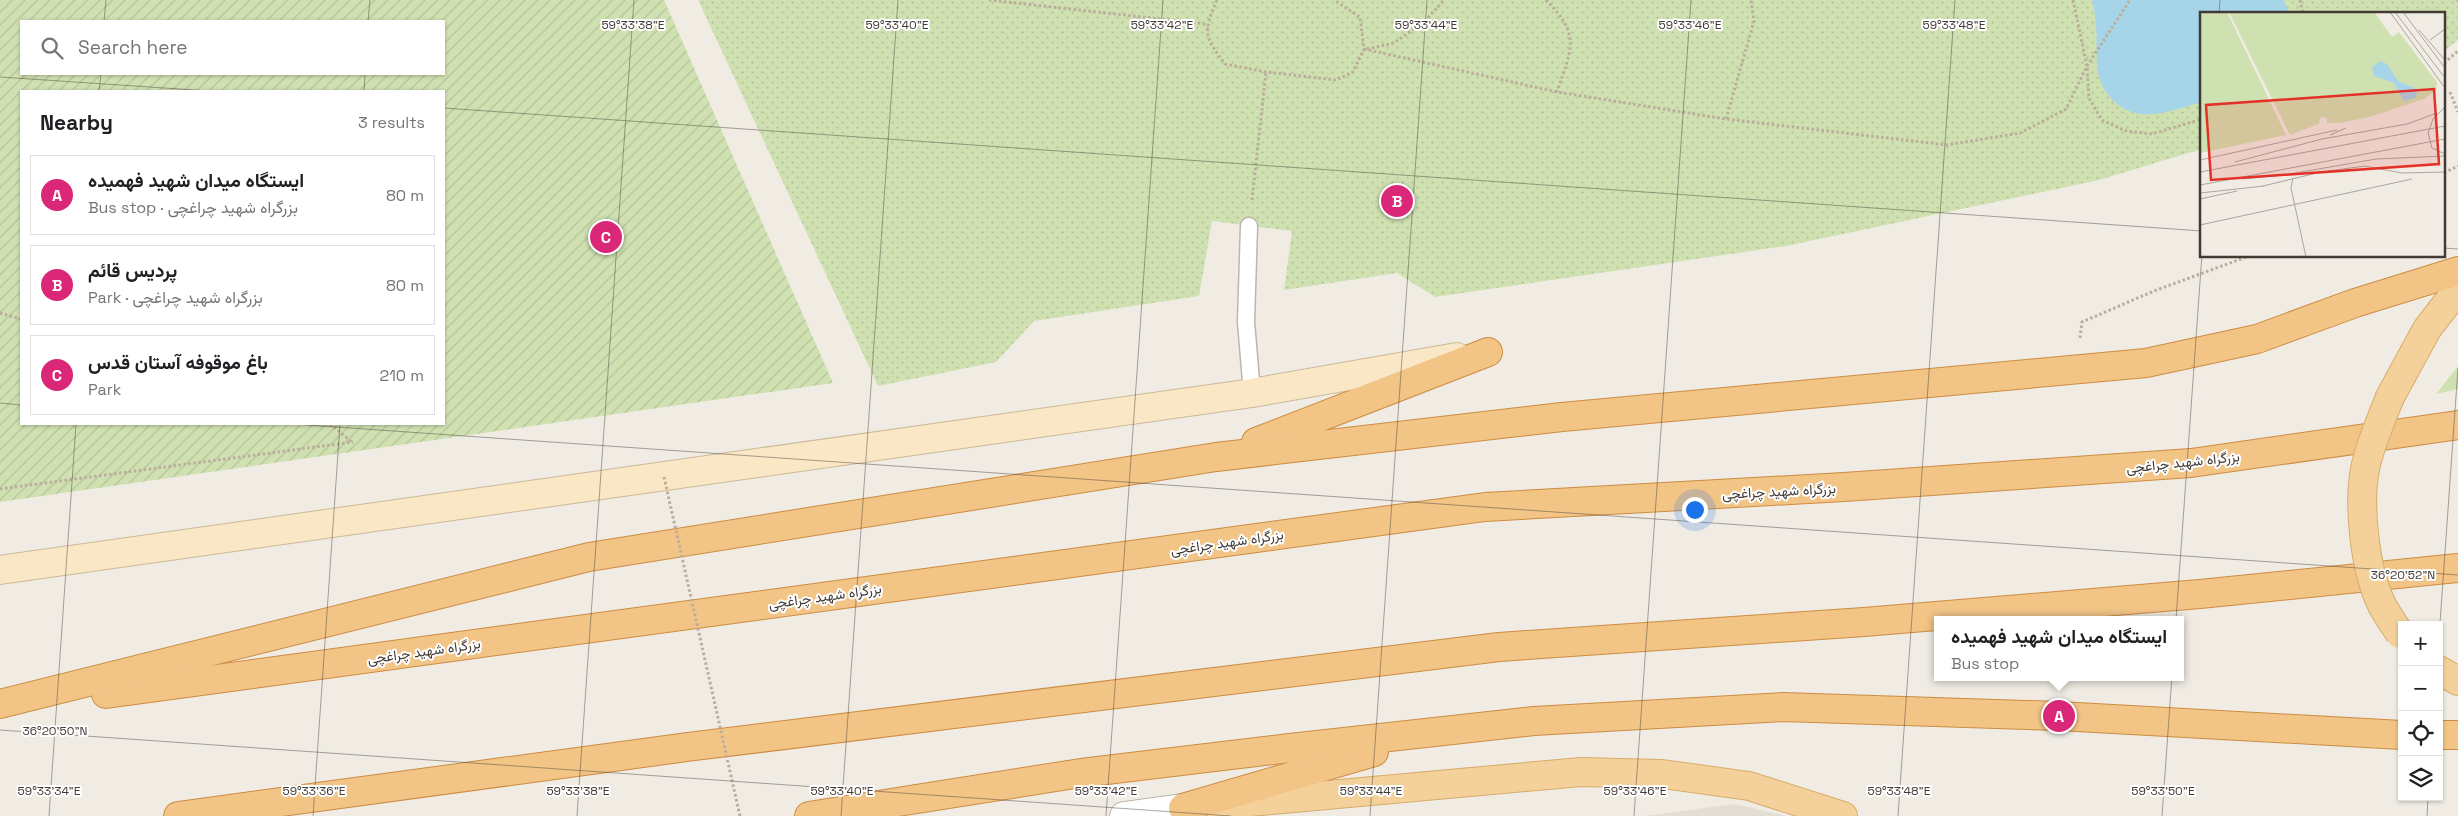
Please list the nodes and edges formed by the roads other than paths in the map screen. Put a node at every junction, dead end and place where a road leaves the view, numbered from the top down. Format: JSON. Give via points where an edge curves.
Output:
{"nodes":[{"id":1,"x":1249,"y":226,"type":"road end"},
{"id":2,"x":2458,"y":271,"type":"edge"},
{"id":3,"x":2458,"y":289,"type":"edge"},
{"id":4,"x":1488,"y":352,"type":"joint"},
{"id":5,"x":1263,"y":391,"type":"junction"},
{"id":6,"x":2458,"y":425,"type":"edge"},
{"id":7,"x":1216,"y":457,"type":"junction"},
{"id":8,"x":2458,"y":568,"type":"edge"},
{"id":9,"x":0,"y":570,"type":"edge"},
{"id":10,"x":1934,"y":616,"type":"edge"},
{"id":11,"x":1936,"y":616,"type":"edge"},
{"id":12,"x":2398,"y":630,"type":"edge"},
{"id":13,"x":2443,"y":672,"type":"edge"},
{"id":14,"x":2458,"y":681,"type":"edge"},
{"id":15,"x":0,"y":706,"type":"edge"},
{"id":16,"x":1441,"y":732,"type":"junction"},
{"id":17,"x":2398,"y":735,"type":"edge"},
{"id":18,"x":2443,"y":735,"type":"edge"},
{"id":19,"x":2458,"y":736,"type":"edge"},
{"id":20,"x":1183,"y":808,"type":"junction"},
{"id":21,"x":178,"y":816,"type":"edge"},
{"id":22,"x":809,"y":816,"type":"edge"},
{"id":23,"x":1124,"y":816,"type":"edge"},
{"id":24,"x":1843,"y":816,"type":"edge"}],
"edges":[{"from":1,"to":5,"type":"lane","via":[[1246,322]]},
{"from":2,"to":7,"type":"highway","via":[[2355,303],[2257,339],[2146,363],[1562,416]]},
{"from":3,"to":12,"type":"main road","bridge":true,"via":[[2427,329],[2390,397],[2365,470],[2366,558],[2381,604]]},
{"from":4,"to":5,"type":"main road"},
{"from":4,"to":7,"type":"highway"},
{"from":5,"to":9,"type":"main road"},
{"from":6,"to":15,"type":"highway","name":"بزرگراه شهید چراغچی","via":[[2190,463],[1844,488],[1485,507]]},
{"from":7,"to":15,"type":"highway","via":[[589,557]]},
{"from":8,"to":11,"type":"highway"},
{"from":10,"to":21,"type":"highway","via":[[1499,647],[697,746]]},
{"from":13,"to":14,"type":"main road"},
{"from":16,"to":17,"type":"highway","via":[[1534,722],[1783,707],[2059,716]]},
{"from":16,"to":20,"type":"highway"},
{"from":16,"to":22,"type":"highway","via":[[1081,773]]},
{"from":18,"to":19,"type":"highway"},
{"from":20,"to":23,"type":"street"},
{"from":20,"to":24,"type":"main road","via":[[1581,772],[1662,774],[1749,786]]}]}
